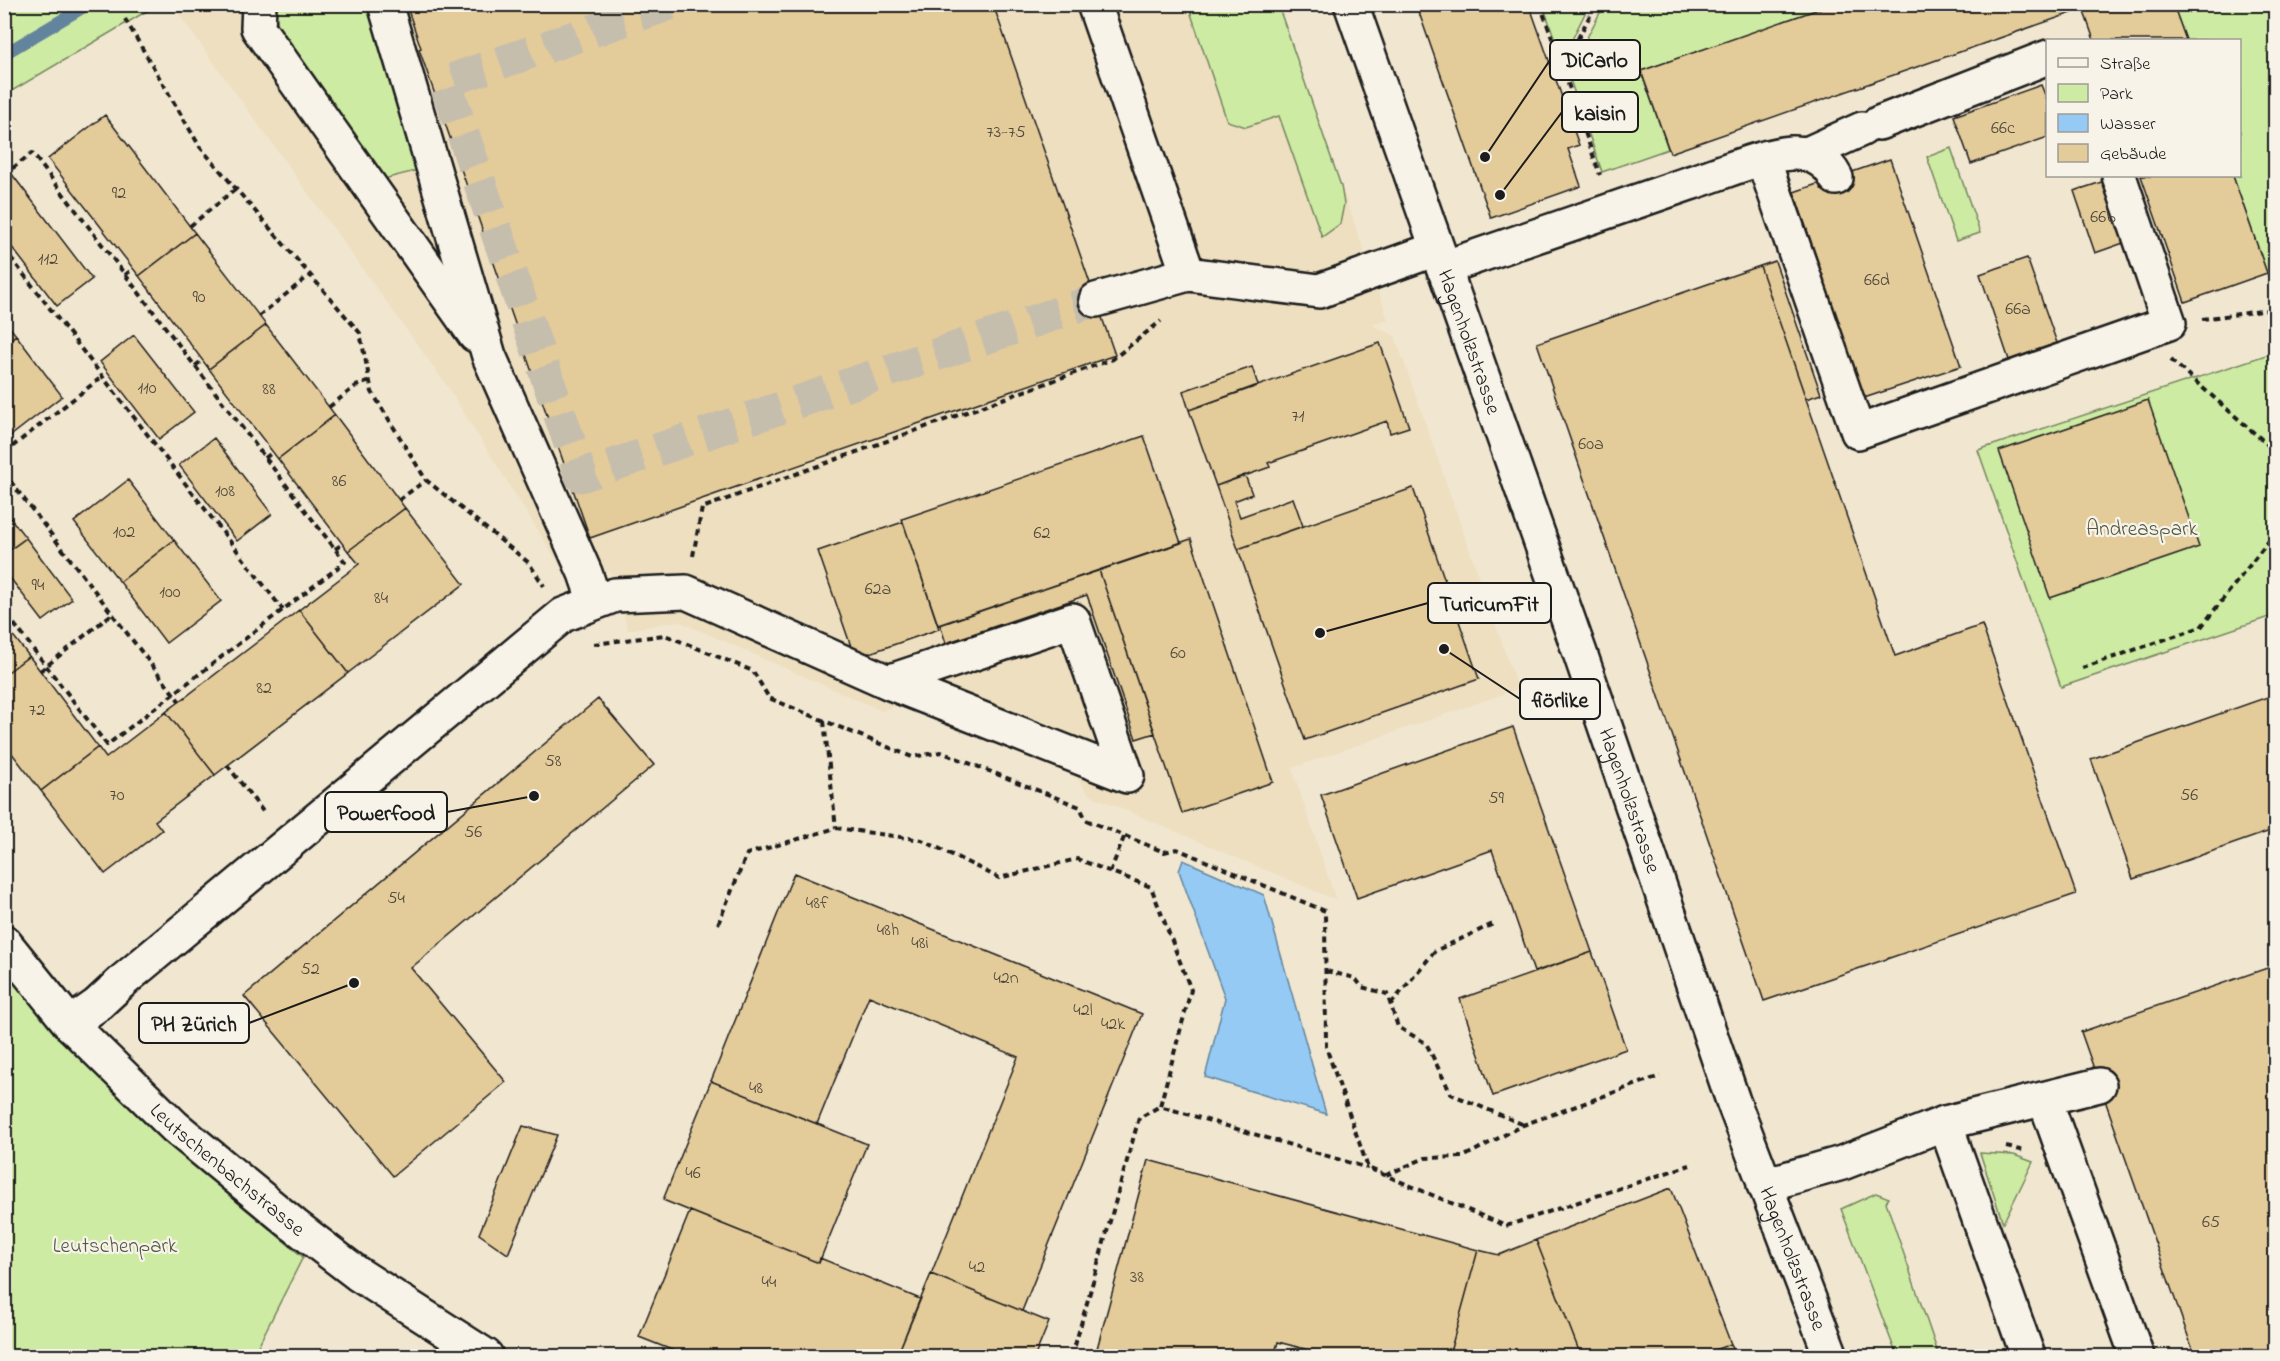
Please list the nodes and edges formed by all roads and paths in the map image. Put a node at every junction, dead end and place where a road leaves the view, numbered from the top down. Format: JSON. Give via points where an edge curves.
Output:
{"nodes":[{"id":1,"x":259,"y":4,"type":"edge"},
{"id":2,"x":385,"y":4,"type":"edge"},
{"id":3,"x":1094,"y":4,"type":"edge"},
{"id":4,"x":1351,"y":4,"type":"edge"},
{"id":5,"x":1540,"y":4,"type":"edge"},
{"id":6,"x":1596,"y":4,"type":"edge"},
{"id":7,"x":124,"y":19,"type":"dead end"},
{"id":8,"x":2046,"y":58,"type":"edge"},
{"id":9,"x":1563,"y":67,"type":"junction"},
{"id":10,"x":1807,"y":154,"type":"junction"},
{"id":11,"x":1763,"y":159,"type":"junction"},
{"id":12,"x":4,"y":175,"type":"edge"},
{"id":13,"x":2119,"y":177,"type":"edge"},
{"id":14,"x":1836,"y":178,"type":"dead end"},
{"id":15,"x":236,"y":189,"type":"junction"},
{"id":16,"x":1616,"y":208,"type":"junction"},
{"id":17,"x":190,"y":226,"type":"dead end"},
{"id":18,"x":4,"y":249,"type":"edge"},
{"id":19,"x":1440,"y":259,"type":"junction"},
{"id":20,"x":133,"y":269,"type":"dead end"},
{"id":21,"x":1188,"y":274,"type":"junction"},
{"id":22,"x":125,"y":275,"type":"junction"},
{"id":23,"x":310,"y":275,"type":"junction"},
{"id":24,"x":1096,"y":300,"type":"tunnel mouth"},
{"id":25,"x":2276,"y":309,"type":"edge"},
{"id":26,"x":1169,"y":315,"type":"dead end"},
{"id":27,"x":259,"y":316,"type":"dead end"},
{"id":28,"x":2159,"y":327,"type":"junction"},
{"id":29,"x":489,"y":356,"type":"junction"},
{"id":30,"x":203,"y":360,"type":"dead end"},
{"id":31,"x":195,"y":366,"type":"junction"},
{"id":32,"x":103,"y":376,"type":"junction"},
{"id":33,"x":370,"y":381,"type":"junction"},
{"id":34,"x":329,"y":407,"type":"dead end"},
{"id":35,"x":273,"y":452,"type":"dead end"},
{"id":36,"x":2276,"y":452,"type":"edge"},
{"id":37,"x":4,"y":453,"type":"edge"},
{"id":38,"x":265,"y":458,"type":"junction"},
{"id":39,"x":4,"y":473,"type":"edge"},
{"id":40,"x":426,"y":480,"type":"junction"},
{"id":41,"x":399,"y":500,"type":"dead end"},
{"id":42,"x":2276,"y":531,"type":"edge"},
{"id":43,"x":343,"y":544,"type":"dead end"},
{"id":44,"x":335,"y":549,"type":"junction"},
{"id":45,"x":686,"y":592,"type":"junction"},
{"id":46,"x":595,"y":602,"type":"junction"},
{"id":47,"x":283,"y":610,"type":"junction"},
{"id":48,"x":4,"y":611,"type":"edge"},
{"id":49,"x":113,"y":614,"type":"junction"},
{"id":50,"x":563,"y":615,"type":"junction"},
{"id":51,"x":47,"y":666,"type":"junction"},
{"id":52,"x":2082,"y":668,"type":"dead end"},
{"id":53,"x":40,"y":671,"type":"dead end"},
{"id":54,"x":888,"y":682,"type":"junction"},
{"id":55,"x":174,"y":693,"type":"junction"},
{"id":56,"x":180,"y":702,"type":"dead end"},
{"id":57,"x":824,"y":721,"type":"junction"},
{"id":58,"x":227,"y":765,"type":"dead end"},
{"id":59,"x":836,"y":828,"type":"junction"},
{"id":60,"x":1125,"y":836,"type":"junction"},
{"id":61,"x":288,"y":844,"type":"junction"},
{"id":62,"x":1110,"y":872,"type":"junction"},
{"id":63,"x":718,"y":924,"type":"dead end"},
{"id":64,"x":1493,"y":924,"type":"dead end"},
{"id":65,"x":4,"y":942,"type":"edge"},
{"id":66,"x":1326,"y":971,"type":"junction"},
{"id":67,"x":1390,"y":1005,"type":"junction"},
{"id":68,"x":70,"y":1024,"type":"junction"},
{"id":69,"x":1660,"y":1076,"type":"dead end"},
{"id":70,"x":2099,"y":1085,"type":"dead end"},
{"id":71,"x":2045,"y":1100,"type":"junction"},
{"id":72,"x":1160,"y":1106,"type":"junction"},
{"id":73,"x":1945,"y":1123,"type":"junction"},
{"id":74,"x":1523,"y":1125,"type":"junction"},
{"id":75,"x":1690,"y":1165,"type":"dead end"},
{"id":76,"x":1368,"y":1168,"type":"junction"},
{"id":77,"x":1385,"y":1175,"type":"junction"},
{"id":78,"x":1764,"y":1185,"type":"junction"},
{"id":79,"x":486,"y":1356,"type":"edge"},
{"id":80,"x":1072,"y":1356,"type":"edge"},
{"id":81,"x":1831,"y":1356,"type":"edge"},
{"id":82,"x":2028,"y":1356,"type":"edge"},
{"id":83,"x":2137,"y":1356,"type":"edge"}],
"edges":[{"from":1,"to":29,"type":"street","via":[[258,28]]},
{"from":2,"to":29,"type":"street"},
{"from":3,"to":21,"type":"street"},
{"from":4,"to":19,"type":"street","name":"Hagenholzstrasse"},
{"from":5,"to":9,"type":"path"},
{"from":6,"to":9,"type":"path"},
{"from":7,"to":15,"type":"path","via":[[200,147]]},
{"from":8,"to":10,"type":"street"},
{"from":9,"to":16,"type":"path","via":[[1602,181]]},
{"from":10,"to":11,"type":"street"},
{"from":10,"to":14,"type":"street","via":[[1826,163]]},
{"from":11,"to":16,"type":"street"},
{"from":11,"to":28,"type":"street","via":[[1858,432]]},
{"from":12,"to":22,"type":"path","via":[[32,153]]},
{"from":13,"to":28,"type":"street"},
{"from":15,"to":17,"type":"path"},
{"from":15,"to":23,"type":"path"},
{"from":16,"to":19,"type":"street"},
{"from":18,"to":32,"type":"path"},
{"from":19,"to":21,"type":"street","via":[[1319,291]]},
{"from":19,"to":78,"type":"street","name":"Hagenholzstrasse"},
{"from":20,"to":22,"type":"path"},
{"from":21,"to":24,"type":"street"},
{"from":22,"to":31,"type":"path"},
{"from":23,"to":27,"type":"path"},
{"from":23,"to":33,"type":"path","via":[[360,333]]},
{"from":25,"to":28,"type":"path"},
{"from":26,"to":45,"type":"path","via":[[1113,359],[702,508]]},
{"from":28,"to":36,"type":"path","via":[[2164,354]]},
{"from":29,"to":46,"type":"street"},
{"from":30,"to":31,"type":"path"},
{"from":31,"to":38,"type":"path"},
{"from":32,"to":37,"type":"path"},
{"from":32,"to":47,"type":"path"},
{"from":33,"to":34,"type":"path","via":[[356,386]]},
{"from":33,"to":40,"type":"path","via":[[372,392]]},
{"from":35,"to":38,"type":"path"},
{"from":38,"to":44,"type":"path"},
{"from":39,"to":49,"type":"path"},
{"from":40,"to":41,"type":"path"},
{"from":40,"to":50,"type":"path","via":[[529,563]]},
{"from":42,"to":52,"type":"path","via":[[2201,627]]},
{"from":43,"to":44,"type":"path"},
{"from":44,"to":47,"type":"path","via":[[345,562]]},
{"from":45,"to":46,"type":"street","via":[[615,595]]},
{"from":45,"to":54,"type":"street"},
{"from":46,"to":50,"type":"street"},
{"from":47,"to":55,"type":"path"},
{"from":48,"to":51,"type":"path"},
{"from":49,"to":51,"type":"path"},
{"from":49,"to":55,"type":"path"},
{"from":50,"to":57,"type":"path","via":[[584,645],[665,635],[753,671],[769,699]]},
{"from":50,"to":61,"type":"street"},
{"from":51,"to":53,"type":"path"},
{"from":51,"to":55,"type":"path","via":[[107,744]]},
{"from":54,"to":54,"type":"street","via":[[1073,620],[1127,776],[996,725]]},
{"from":55,"to":56,"type":"path"},
{"from":57,"to":59,"type":"path"},
{"from":57,"to":60,"type":"path","via":[[912,757],[941,752],[1080,807],[1086,820]]},
{"from":58,"to":61,"type":"path"},
{"from":59,"to":62,"type":"path","via":[[922,840],[999,878],[1077,859]]},
{"from":59,"to":63,"type":"path","via":[[747,854]]},
{"from":60,"to":62,"type":"path"},
{"from":60,"to":66,"type":"path","via":[[1164,852],[1177,849],[1325,910]]},
{"from":61,"to":68,"type":"street"},
{"from":62,"to":72,"type":"path","via":[[1150,887],[1191,990]]},
{"from":64,"to":67,"type":"path","via":[[1435,951]]},
{"from":65,"to":68,"type":"street","name":"Leutschenbachstrasse"},
{"from":66,"to":67,"type":"path","via":[[1355,978],[1362,987],[1387,994]]},
{"from":66,"to":76,"type":"path","via":[[1326,1047]]},
{"from":67,"to":74,"type":"path","via":[[1398,1027],[1426,1043],[1451,1094]]},
{"from":68,"to":79,"type":"street","name":"Leutschenbachstrasse","via":[[175,1127],[294,1225],[358,1274]]},
{"from":69,"to":74,"type":"path"},
{"from":70,"to":71,"type":"street"},
{"from":71,"to":73,"type":"street"},
{"from":71,"to":83,"type":"street"},
{"from":72,"to":76,"type":"path"},
{"from":72,"to":80,"type":"path","via":[[1139,1118]]},
{"from":73,"to":78,"type":"street","via":[[1842,1163]]},
{"from":73,"to":82,"type":"street"},
{"from":74,"to":77,"type":"path","via":[[1463,1157],[1425,1158]]},
{"from":75,"to":77,"type":"path","via":[[1506,1226]]},
{"from":76,"to":77,"type":"path"},
{"from":78,"to":81,"type":"street","name":"Hagenholzstrasse"}]}
